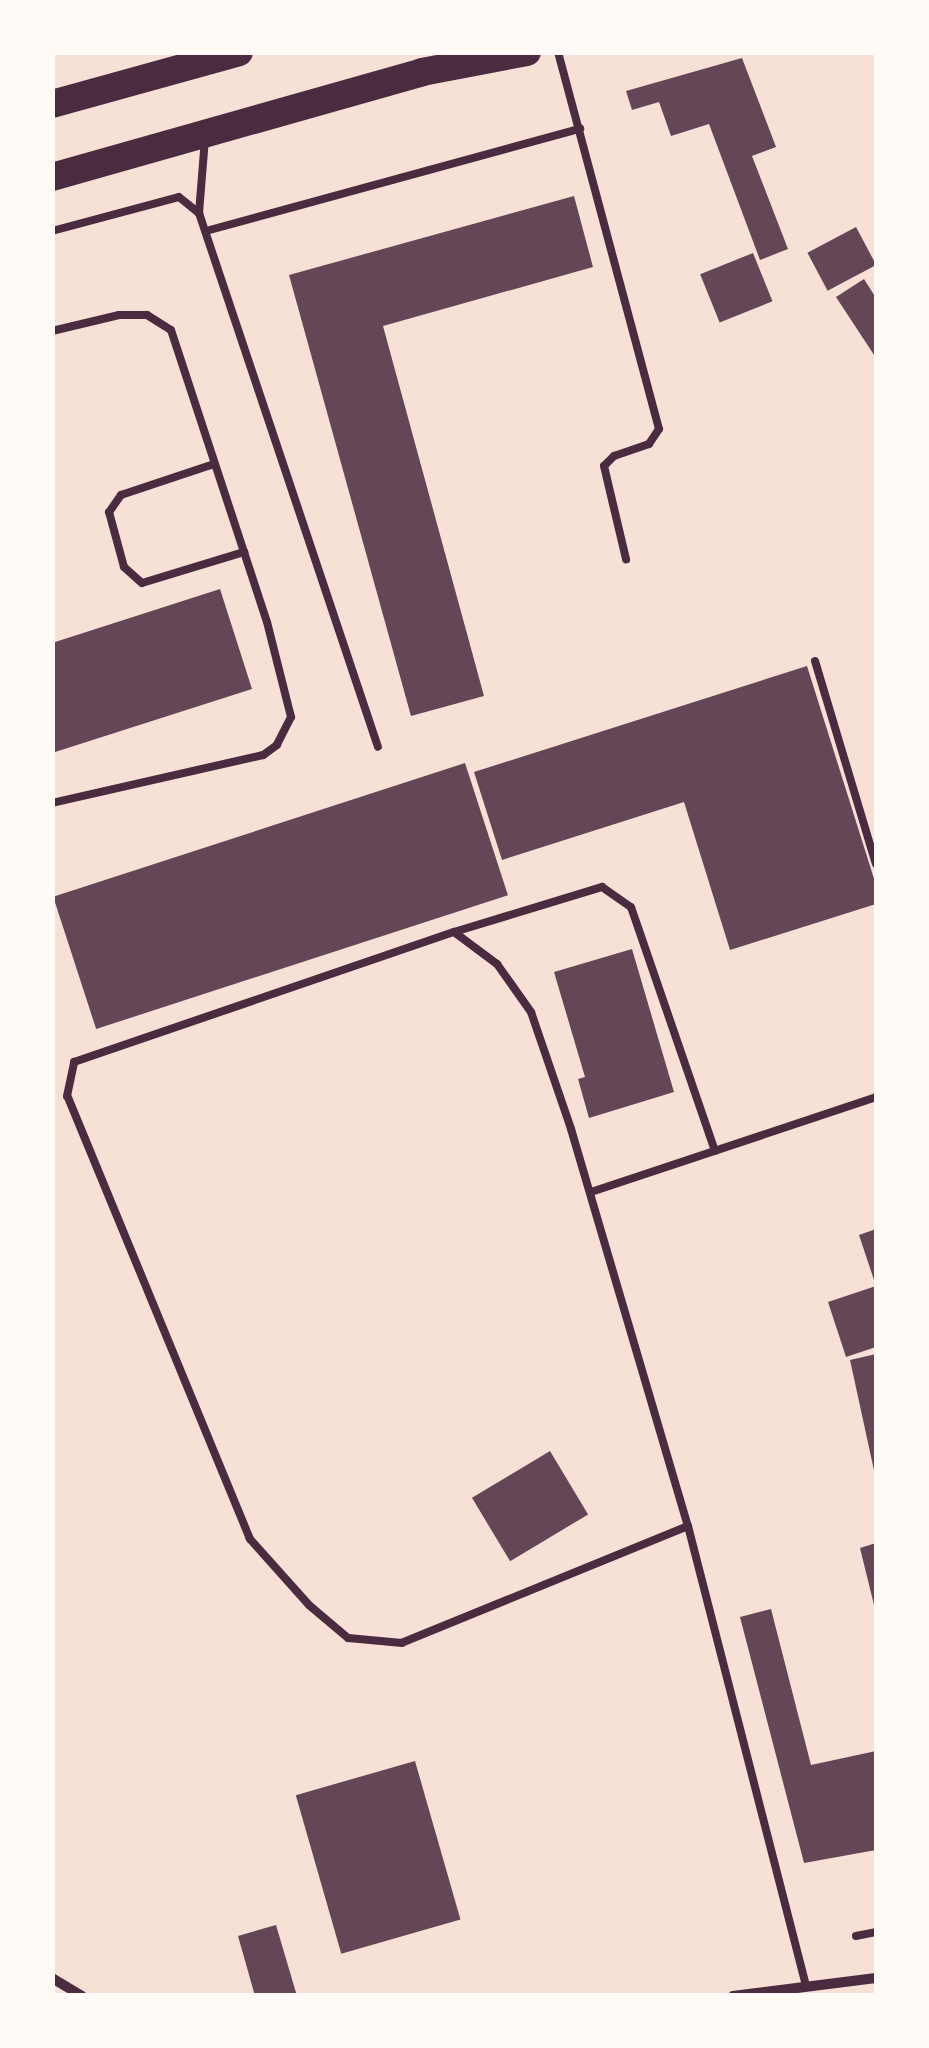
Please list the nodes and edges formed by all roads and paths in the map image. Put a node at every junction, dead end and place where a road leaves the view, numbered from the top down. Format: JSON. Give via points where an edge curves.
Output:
{"nodes":[{"id":1,"x":239,"y":52,"type":"edge"},
{"id":2,"x":526,"y":52,"type":"edge"},
{"id":3,"x":558,"y":52,"type":"edge"},
{"id":4,"x":52,"y":104,"type":"edge"},
{"id":5,"x":580,"y":129,"type":"junction"},
{"id":6,"x":206,"y":134,"type":"junction"},
{"id":7,"x":52,"y":177,"type":"edge"},
{"id":8,"x":199,"y":213,"type":"junction"},
{"id":9,"x":206,"y":230,"type":"junction"},
{"id":10,"x":52,"y":231,"type":"edge"},
{"id":11,"x":52,"y":331,"type":"edge"},
{"id":12,"x":214,"y":464,"type":"junction"},
{"id":13,"x":244,"y":552,"type":"junction"},
{"id":14,"x":626,"y":559,"type":"dead end"},
{"id":15,"x":814,"y":661,"type":"dead end"},
{"id":16,"x":378,"y":747,"type":"dead end"},
{"id":17,"x":52,"y":803,"type":"edge"},
{"id":18,"x":876,"y":864,"type":"edge"},
{"id":19,"x":454,"y":932,"type":"junction"},
{"id":20,"x":876,"y":1096,"type":"edge"},
{"id":21,"x":715,"y":1151,"type":"junction"},
{"id":22,"x":591,"y":1192,"type":"junction"},
{"id":23,"x":688,"y":1526,"type":"junction"},
{"id":24,"x":876,"y":1932,"type":"edge"},
{"id":25,"x":856,"y":1936,"type":"dead end"},
{"id":26,"x":52,"y":1978,"type":"edge"},
{"id":27,"x":876,"y":1978,"type":"edge"},
{"id":28,"x":806,"y":1984,"type":"junction"},
{"id":29,"x":82,"y":1996,"type":"edge"},
{"id":30,"x":733,"y":1996,"type":"edge"}],
"edges":[{"from":1,"to":4,"type":"highway"},
{"from":2,"to":6,"type":"highway","via":[[422,72]]},
{"from":3,"to":5,"type":"lane"},
{"from":5,"to":9,"type":"lane"},
{"from":5,"to":14,"type":"lane","via":[[659,429],[648,444],[604,466]]},
{"from":6,"to":7,"type":"highway"},
{"from":6,"to":8,"type":"lane"},
{"from":8,"to":9,"type":"lane"},
{"from":8,"to":10,"type":"lane","via":[[179,197]]},
{"from":9,"to":16,"type":"lane"},
{"from":11,"to":12,"type":"lane","via":[[133,315],[148,315],[171,330]]},
{"from":12,"to":13,"type":"lane"},
{"from":12,"to":13,"type":"lane","via":[[121,495],[109,512],[124,567],[142,583]]},
{"from":13,"to":17,"type":"lane","via":[[290,718],[277,746],[263,756]]},
{"from":15,"to":18,"type":"lane"},
{"from":19,"to":21,"type":"lane","via":[[602,887],[631,908]]},
{"from":19,"to":22,"type":"lane","via":[[496,964],[531,1012]]},
{"from":19,"to":23,"type":"lane","via":[[74,1062],[67,1096],[250,1539],[348,1638],[402,1643]]},
{"from":20,"to":21,"type":"lane"},
{"from":21,"to":22,"type":"lane"},
{"from":22,"to":23,"type":"lane"},
{"from":23,"to":28,"type":"lane"},
{"from":24,"to":25,"type":"lane"},
{"from":26,"to":29,"type":"street"},
{"from":27,"to":28,"type":"street"},
{"from":28,"to":30,"type":"street"}]}
